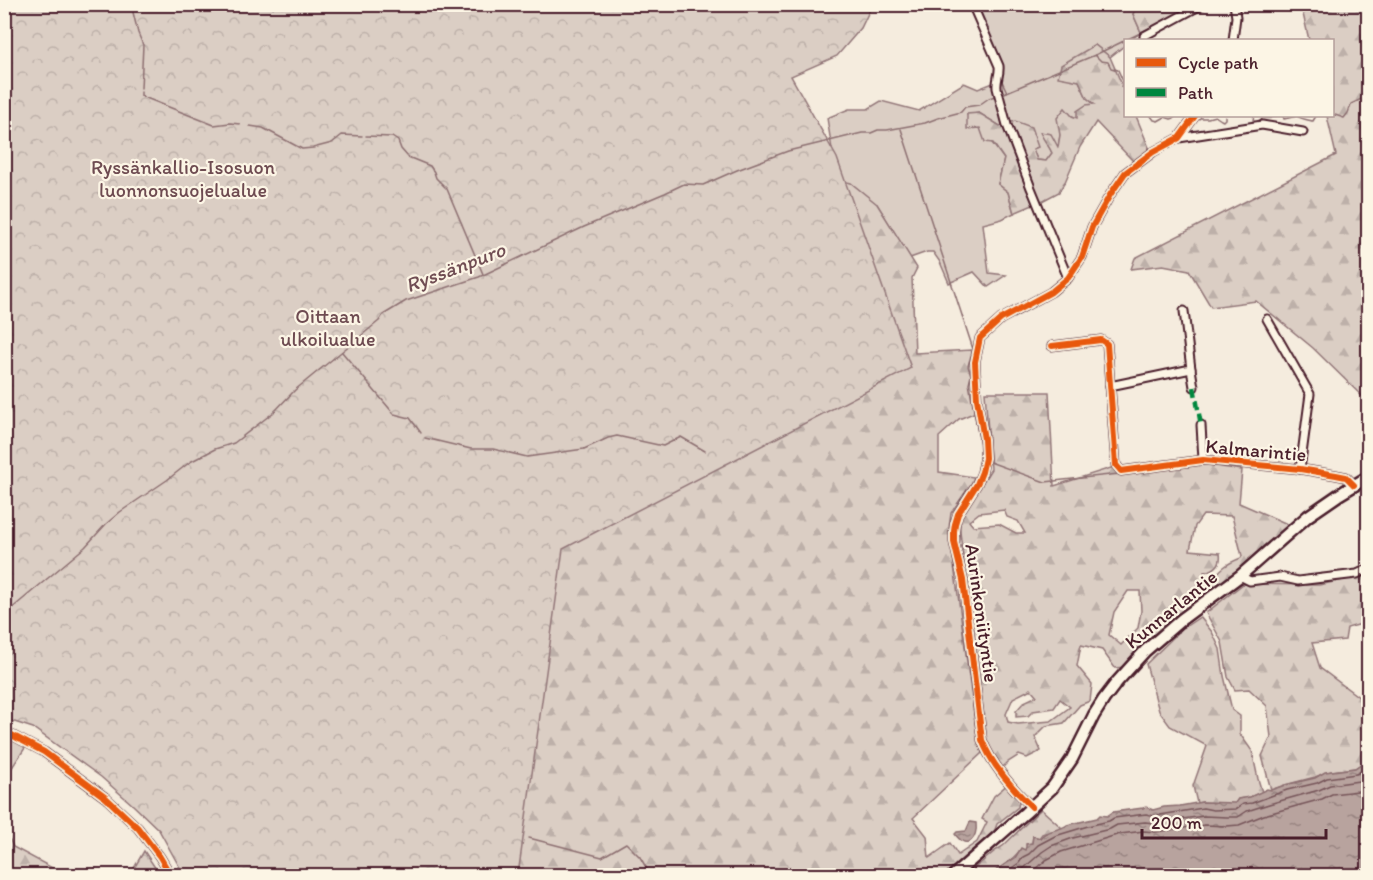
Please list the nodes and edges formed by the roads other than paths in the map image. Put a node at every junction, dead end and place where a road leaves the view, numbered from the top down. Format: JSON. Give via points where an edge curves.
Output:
{"nodes":[{"id":1,"x":972,"y":4,"type":"edge"},
{"id":2,"x":1203,"y":4,"type":"edge"},
{"id":3,"x":1234,"y":4,"type":"edge"},
{"id":4,"x":1144,"y":39,"type":"edge"},
{"id":5,"x":1233,"y":39,"type":"edge"},
{"id":6,"x":1193,"y":117,"type":"edge"},
{"id":7,"x":1303,"y":132,"type":"dead end"},
{"id":8,"x":1179,"y":138,"type":"junction"},
{"id":9,"x":1068,"y":278,"type":"junction"},
{"id":10,"x":1184,"y":311,"type":"dead end"},
{"id":11,"x":1267,"y":319,"type":"dead end"},
{"id":12,"x":1052,"y":346,"type":"dead end"},
{"id":13,"x":1191,"y":369,"type":"junction"},
{"id":14,"x":1110,"y":386,"type":"junction"},
{"id":15,"x":1194,"y":387,"type":"dead end"},
{"id":16,"x":1201,"y":425,"type":"dead end"},
{"id":17,"x":1203,"y":460,"type":"junction"},
{"id":18,"x":1300,"y":469,"type":"junction"},
{"id":19,"x":1368,"y":477,"type":"edge"},
{"id":20,"x":1354,"y":485,"type":"junction"},
{"id":21,"x":1368,"y":569,"type":"edge"},
{"id":22,"x":1240,"y":576,"type":"junction"},
{"id":23,"x":4,"y":731,"type":"edge"},
{"id":24,"x":1032,"y":807,"type":"junction"},
{"id":25,"x":171,"y":876,"type":"edge"},
{"id":26,"x":953,"y":876,"type":"edge"}],
"edges":[{"from":1,"to":9,"type":"street","via":[[999,66],[996,83],[1007,125]]},
{"from":2,"to":4,"type":"street"},
{"from":3,"to":5,"type":"street"},
{"from":6,"to":8,"type":"street","name":"Aurinkoniityntie"},
{"from":7,"to":8,"type":"street","via":[[1262,125]]},
{"from":8,"to":9,"type":"street","name":"Aurinkoniityntie","via":[[1125,173],[1092,227],[1082,257]]},
{"from":9,"to":24,"type":"street","name":"Aurinkoniityntie","via":[[1051,292],[1001,319],[980,338],[975,362],[985,458],[982,472],[955,524],[954,542],[963,580],[982,740],[1001,773]]},
{"from":10,"to":13,"type":"street"},
{"from":11,"to":18,"type":"street","via":[[1311,394]]},
{"from":12,"to":14,"type":"street","name":"Kalmarintie","via":[[1101,340],[1107,345]]},
{"from":13,"to":14,"type":"street"},
{"from":13,"to":15,"type":"street"},
{"from":14,"to":17,"type":"street","name":"Kalmarintie","via":[[1116,465],[1121,471]]},
{"from":16,"to":17,"type":"street"},
{"from":17,"to":18,"type":"street","name":"Kalmarintie"},
{"from":18,"to":20,"type":"street","name":"Kalmarintie","via":[[1346,477]]},
{"from":19,"to":20,"type":"main road","name":"Kunnarlantie"},
{"from":20,"to":22,"type":"main road","name":"Kunnarlantie","via":[[1308,516]]},
{"from":21,"to":22,"type":"street","via":[[1357,574],[1298,581],[1280,577],[1250,581]]},
{"from":22,"to":24,"type":"main road","name":"Kunnarlantie","via":[[1167,631],[1130,666],[1094,715],[1066,768]]},
{"from":23,"to":25,"type":"street","via":[[44,752],[106,798],[138,828]]},
{"from":24,"to":26,"type":"main road","name":"Kunnarlantie"}]}
